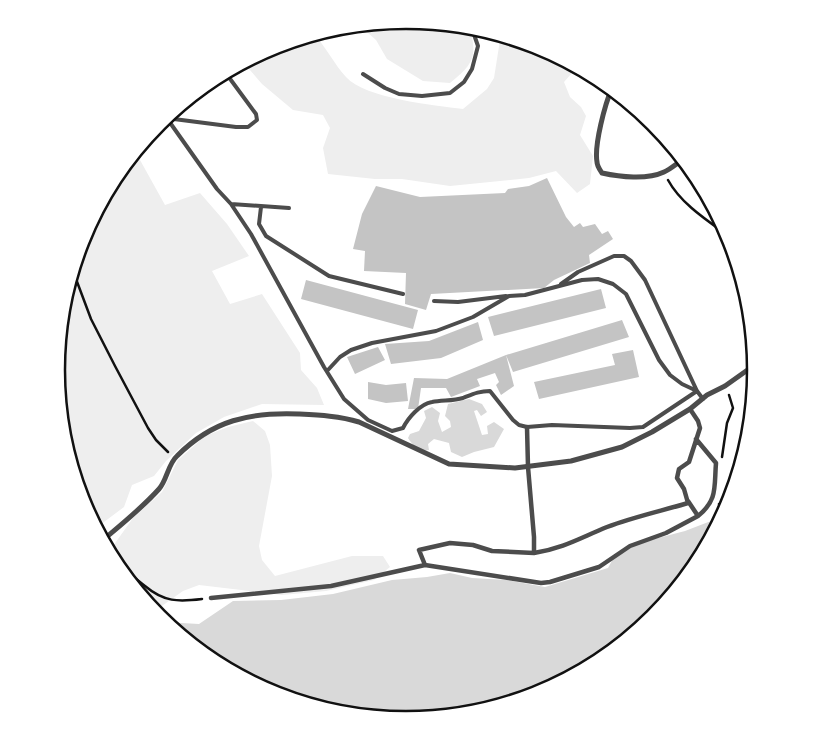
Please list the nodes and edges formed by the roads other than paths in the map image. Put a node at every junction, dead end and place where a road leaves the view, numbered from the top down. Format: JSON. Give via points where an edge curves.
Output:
{"nodes":[{"id":1,"x":474,"y":35,"type":"edge"},
{"id":2,"x":363,"y":74,"type":"dead end"},
{"id":3,"x":230,"y":78,"type":"edge"},
{"id":4,"x":610,"y":96,"type":"edge"},
{"id":5,"x":176,"y":118,"type":"edge"},
{"id":6,"x":170,"y":124,"type":"edge"},
{"id":7,"x":678,"y":163,"type":"edge"},
{"id":8,"x":231,"y":204,"type":"junction"},
{"id":9,"x":261,"y":206,"type":"junction"},
{"id":10,"x":289,"y":208,"type":"dead end"},
{"id":11,"x":560,"y":286,"type":"junction"},
{"id":12,"x":403,"y":294,"type":"dead end"},
{"id":13,"x":509,"y":296,"type":"junction"},
{"id":14,"x":434,"y":301,"type":"dead end"},
{"id":15,"x":748,"y":370,"type":"edge"},
{"id":16,"x":327,"y":371,"type":"junction"},
{"id":17,"x":697,"y":391,"type":"junction"},
{"id":18,"x":703,"y":399,"type":"junction"},
{"id":19,"x":690,"y":409,"type":"junction"},
{"id":20,"x":527,"y":427,"type":"junction"},
{"id":21,"x":696,"y":439,"type":"junction"},
{"id":22,"x":528,"y":467,"type":"junction"},
{"id":23,"x":687,"y":501,"type":"junction"},
{"id":24,"x":698,"y":516,"type":"junction"},
{"id":25,"x":108,"y":536,"type":"edge"},
{"id":26,"x":534,"y":553,"type":"junction"},
{"id":27,"x":424,"y":565,"type":"junction"},
{"id":28,"x":211,"y":598,"type":"road end"}],
"edges":[{"from":1,"to":2,"type":"lane","via":[[478,46],[472,69],[464,82],[450,93],[399,94]]},
{"from":3,"to":5,"type":"lane","via":[[256,114],[256,120],[248,127]]},
{"from":4,"to":7,"type":"street","via":[[598,145],[597,163],[602,173],[649,176],[664,172]]},
{"from":6,"to":8,"type":"lane"},
{"from":8,"to":9,"type":"lane"},
{"from":8,"to":16,"type":"lane"},
{"from":9,"to":10,"type":"lane"},
{"from":9,"to":12,"type":"lane","via":[[259,224],[266,236],[329,276]]},
{"from":11,"to":13,"type":"lane"},
{"from":11,"to":17,"type":"lane","via":[[598,279],[613,284],[626,294],[659,360],[670,375]]},
{"from":11,"to":17,"type":"lane","via":[[578,272],[614,256],[624,256],[631,261],[646,280]]},
{"from":13,"to":14,"type":"lane","via":[[458,302]]},
{"from":13,"to":16,"type":"lane","via":[[473,317],[436,331],[351,350]]},
{"from":15,"to":18,"type":"street"},
{"from":16,"to":20,"type":"lane","via":[[344,399],[368,420],[392,431],[402,428],[407,418],[430,402],[463,398],[479,391],[490,391],[513,420]]},
{"from":17,"to":18,"type":"lane"},
{"from":17,"to":20,"type":"lane","via":[[643,427]]},
{"from":18,"to":19,"type":"street"},
{"from":19,"to":21,"type":"street","via":[[700,428]]},
{"from":19,"to":22,"type":"street","via":[[622,447],[571,461]]},
{"from":20,"to":22,"type":"street"},
{"from":21,"to":23,"type":"street","via":[[689,462],[679,468],[677,478]]},
{"from":21,"to":24,"type":"street","via":[[716,463],[712,500]]},
{"from":22,"to":25,"type":"street","via":[[449,464],[346,418],[260,414],[224,423],[206,432],[175,457],[160,488]]},
{"from":22,"to":26,"type":"street"},
{"from":23,"to":24,"type":"street"},
{"from":23,"to":26,"type":"street","via":[[607,527],[553,550]]},
{"from":24,"to":27,"type":"street","via":[[666,533],[630,546],[599,567],[550,582]]},
{"from":26,"to":27,"type":"street","via":[[492,551],[450,543],[419,550]]},
{"from":27,"to":28,"type":"street","via":[[331,586]]}]}
